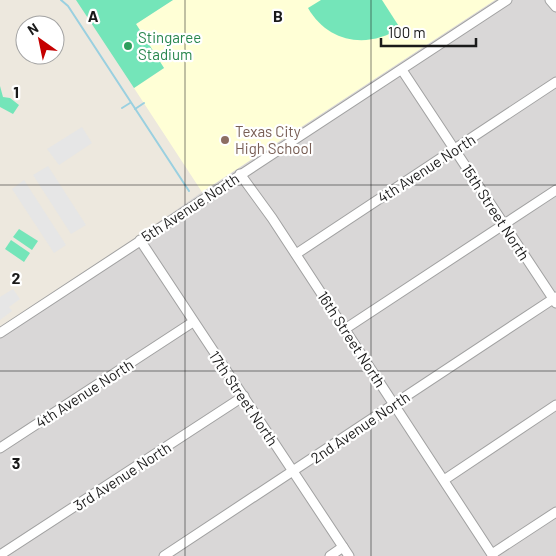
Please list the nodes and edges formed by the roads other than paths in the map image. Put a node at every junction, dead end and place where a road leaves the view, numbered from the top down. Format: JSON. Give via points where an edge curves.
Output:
{"nodes":[{"id":1,"x":506,"y":0,"type":"edge"},
{"id":2,"x":550,"y":0,"type":"edge"},
{"id":3,"x":556,"y":7,"type":"edge"},
{"id":4,"x":402,"y":70,"type":"junction"},
{"id":5,"x":556,"y":82,"type":"edge"},
{"id":6,"x":454,"y":149,"type":"junction"},
{"id":7,"x":240,"y":174,"type":"junction"},
{"id":8,"x":556,"y":190,"type":"edge"},
{"id":9,"x":504,"y":224,"type":"junction"},
{"id":10,"x":140,"y":240,"type":"junction"},
{"id":11,"x":296,"y":254,"type":"junction"},
{"id":12,"x":555,"y":300,"type":"edge"},
{"id":13,"x":193,"y":322,"type":"junction"},
{"id":14,"x":345,"y":329,"type":"junction"},
{"id":15,"x":0,"y":333,"type":"edge"},
{"id":16,"x":244,"y":396,"type":"junction"},
{"id":17,"x":394,"y":404,"type":"junction"},
{"id":18,"x":556,"y":405,"type":"edge"},
{"id":19,"x":0,"y":448,"type":"edge"},
{"id":20,"x":293,"y":471,"type":"junction"},
{"id":21,"x":444,"y":480,"type":"junction"},
{"id":22,"x":556,"y":512,"type":"edge"},
{"id":23,"x":343,"y":547,"type":"junction"},
{"id":24,"x":3,"y":552,"type":"edge"},
{"id":25,"x":493,"y":555,"type":"edge"},
{"id":26,"x":164,"y":556,"type":"edge"},
{"id":27,"x":330,"y":556,"type":"edge"},
{"id":28,"x":349,"y":556,"type":"edge"}],
"edges":[{"from":1,"to":4,"type":"street","name":"5th Avenue North"},
{"from":2,"to":3,"type":"street"},
{"from":4,"to":6,"type":"street","name":"15th Street North"},
{"from":4,"to":7,"type":"street","name":"5th Avenue North"},
{"from":5,"to":6,"type":"street","name":"4th Avenue North"},
{"from":6,"to":9,"type":"street","name":"15th Street North"},
{"from":6,"to":11,"type":"street","name":"4th Avenue North"},
{"from":7,"to":10,"type":"street","name":"5th Avenue North"},
{"from":7,"to":11,"type":"street","name":"16th Street North"},
{"from":8,"to":9,"type":"street"},
{"from":9,"to":12,"type":"street","name":"15th Street North"},
{"from":9,"to":14,"type":"street"},
{"from":10,"to":13,"type":"street","name":"17th Street North"},
{"from":10,"to":15,"type":"street","name":"5th Avenue North"},
{"from":11,"to":14,"type":"street","name":"16th Street North"},
{"from":12,"to":17,"type":"street","name":"2nd Avenue North"},
{"from":13,"to":16,"type":"street","name":"17th Street North"},
{"from":13,"to":19,"type":"street","name":"4th Avenue North"},
{"from":14,"to":17,"type":"street","name":"16th Street North"},
{"from":16,"to":20,"type":"street","name":"17th Street North"},
{"from":16,"to":24,"type":"street","name":"3rd Avenue North"},
{"from":17,"to":20,"type":"street","name":"2nd Avenue North"},
{"from":17,"to":21,"type":"street","name":"16th Street North"},
{"from":18,"to":21,"type":"street"},
{"from":20,"to":23,"type":"street","name":"17th Street North"},
{"from":20,"to":26,"type":"street","name":"2nd Avenue North"},
{"from":21,"to":25,"type":"street","name":"16th Street North"},
{"from":22,"to":25,"type":"street"},
{"from":23,"to":27,"type":"street"},
{"from":23,"to":28,"type":"street","name":"17th Street North"}]}
